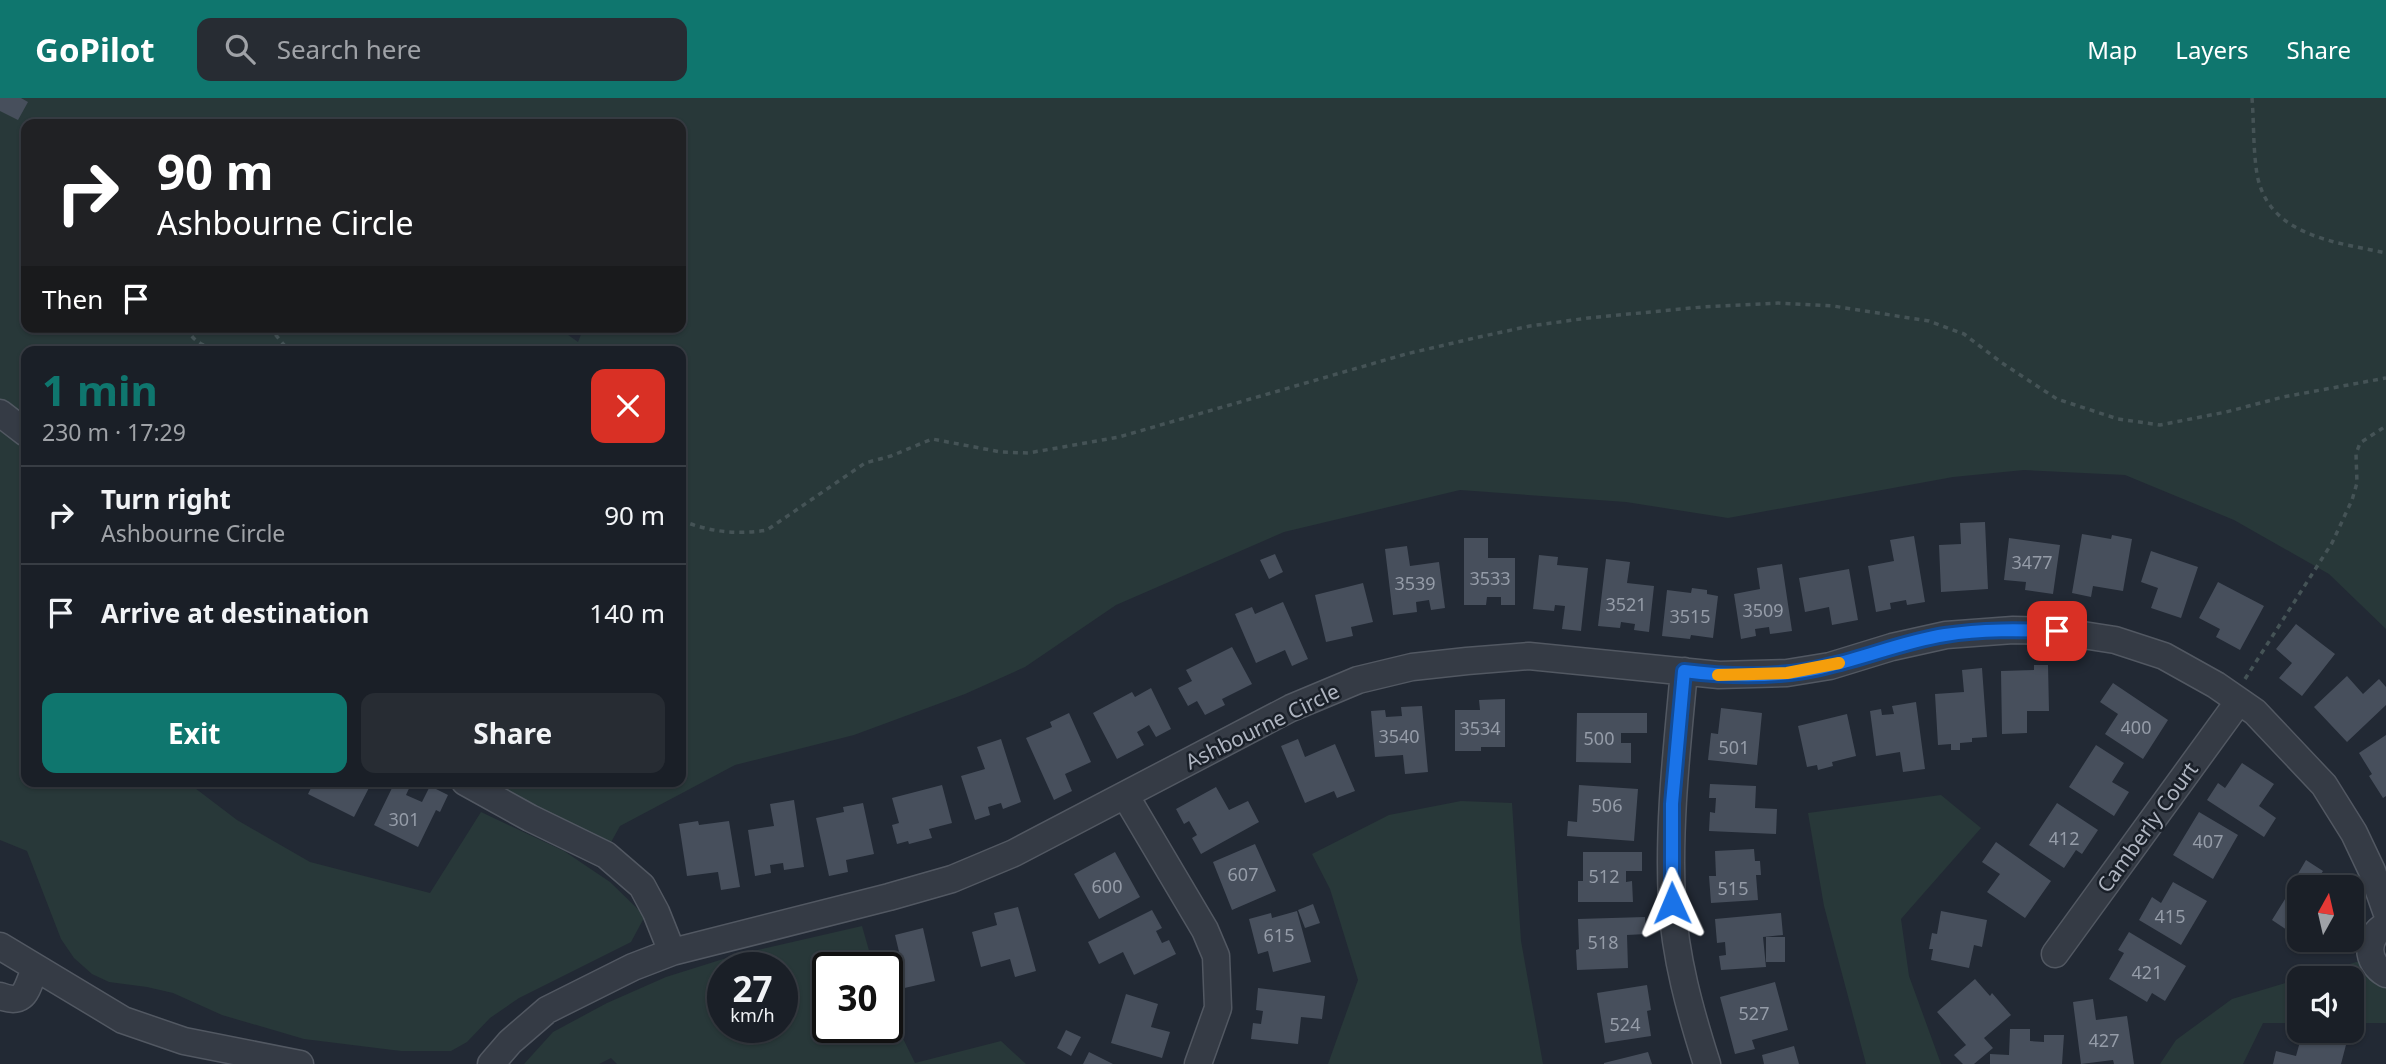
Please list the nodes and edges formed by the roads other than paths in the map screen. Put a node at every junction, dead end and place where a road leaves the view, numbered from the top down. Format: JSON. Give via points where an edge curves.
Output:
{"nodes":[{"id":1,"x":0,"y":413,"type":"edge"},
{"id":2,"x":21,"y":429,"type":"edge"},
{"id":3,"x":1684,"y":671,"type":"junction"},
{"id":4,"x":2236,"y":699,"type":"junction"},
{"id":5,"x":474,"y":787,"type":"edge"},
{"id":6,"x":1125,"y":795,"type":"junction"},
{"id":7,"x":2386,"y":911,"type":"edge"},
{"id":8,"x":2386,"y":925,"type":"edge"},
{"id":9,"x":0,"y":946,"type":"edge"},
{"id":10,"x":672,"y":952,"type":"junction"},
{"id":11,"x":2055,"y":954,"type":"dead end"},
{"id":12,"x":35,"y":969,"type":"junction"},
{"id":13,"x":2386,"y":974,"type":"edge"},
{"id":14,"x":0,"y":996,"type":"edge"},
{"id":15,"x":300,"y":1064,"type":"edge"},
{"id":16,"x":491,"y":1064,"type":"edge"},
{"id":17,"x":1198,"y":1064,"type":"edge"},
{"id":18,"x":1707,"y":1064,"type":"edge"}],
"edges":[{"from":1,"to":2,"type":"street"},
{"from":3,"to":4,"type":"street","name":"Ashbourne Circle","via":[[1787,673],[1946,635],[2057,631],[2115,640],[2164,656]]},
{"from":3,"to":6,"type":"street","name":"Ashbourne Circle","via":[[1529,656],[1412,667],[1358,680],[1291,708]]},
{"from":3,"to":18,"type":"street","via":[[1672,804],[1672,903],[1684,983]]},
{"from":4,"to":7,"type":"street","name":"Ashbourne Circle","via":[[2255,712],[2324,785],[2354,833]]},
{"from":4,"to":11,"type":"street","name":"Camberly Court"},
{"from":5,"to":10,"type":"street","via":[[606,855],[642,886]]},
{"from":6,"to":10,"type":"street","name":"Ashbourne Circle","via":[[1014,853],[952,879]]},
{"from":6,"to":17,"type":"street","via":[[1216,956],[1218,1008]]},
{"from":8,"to":13,"type":"street","via":[[2373,937],[2369,952]]},
{"from":9,"to":12,"type":"street"},
{"from":10,"to":16,"type":"street","name":"Ashbourne Circle","via":[[547,1010]]},
{"from":12,"to":14,"type":"street","via":[[19,1000]]},
{"from":12,"to":15,"type":"street","via":[[123,1020],[184,1041]]}]}
